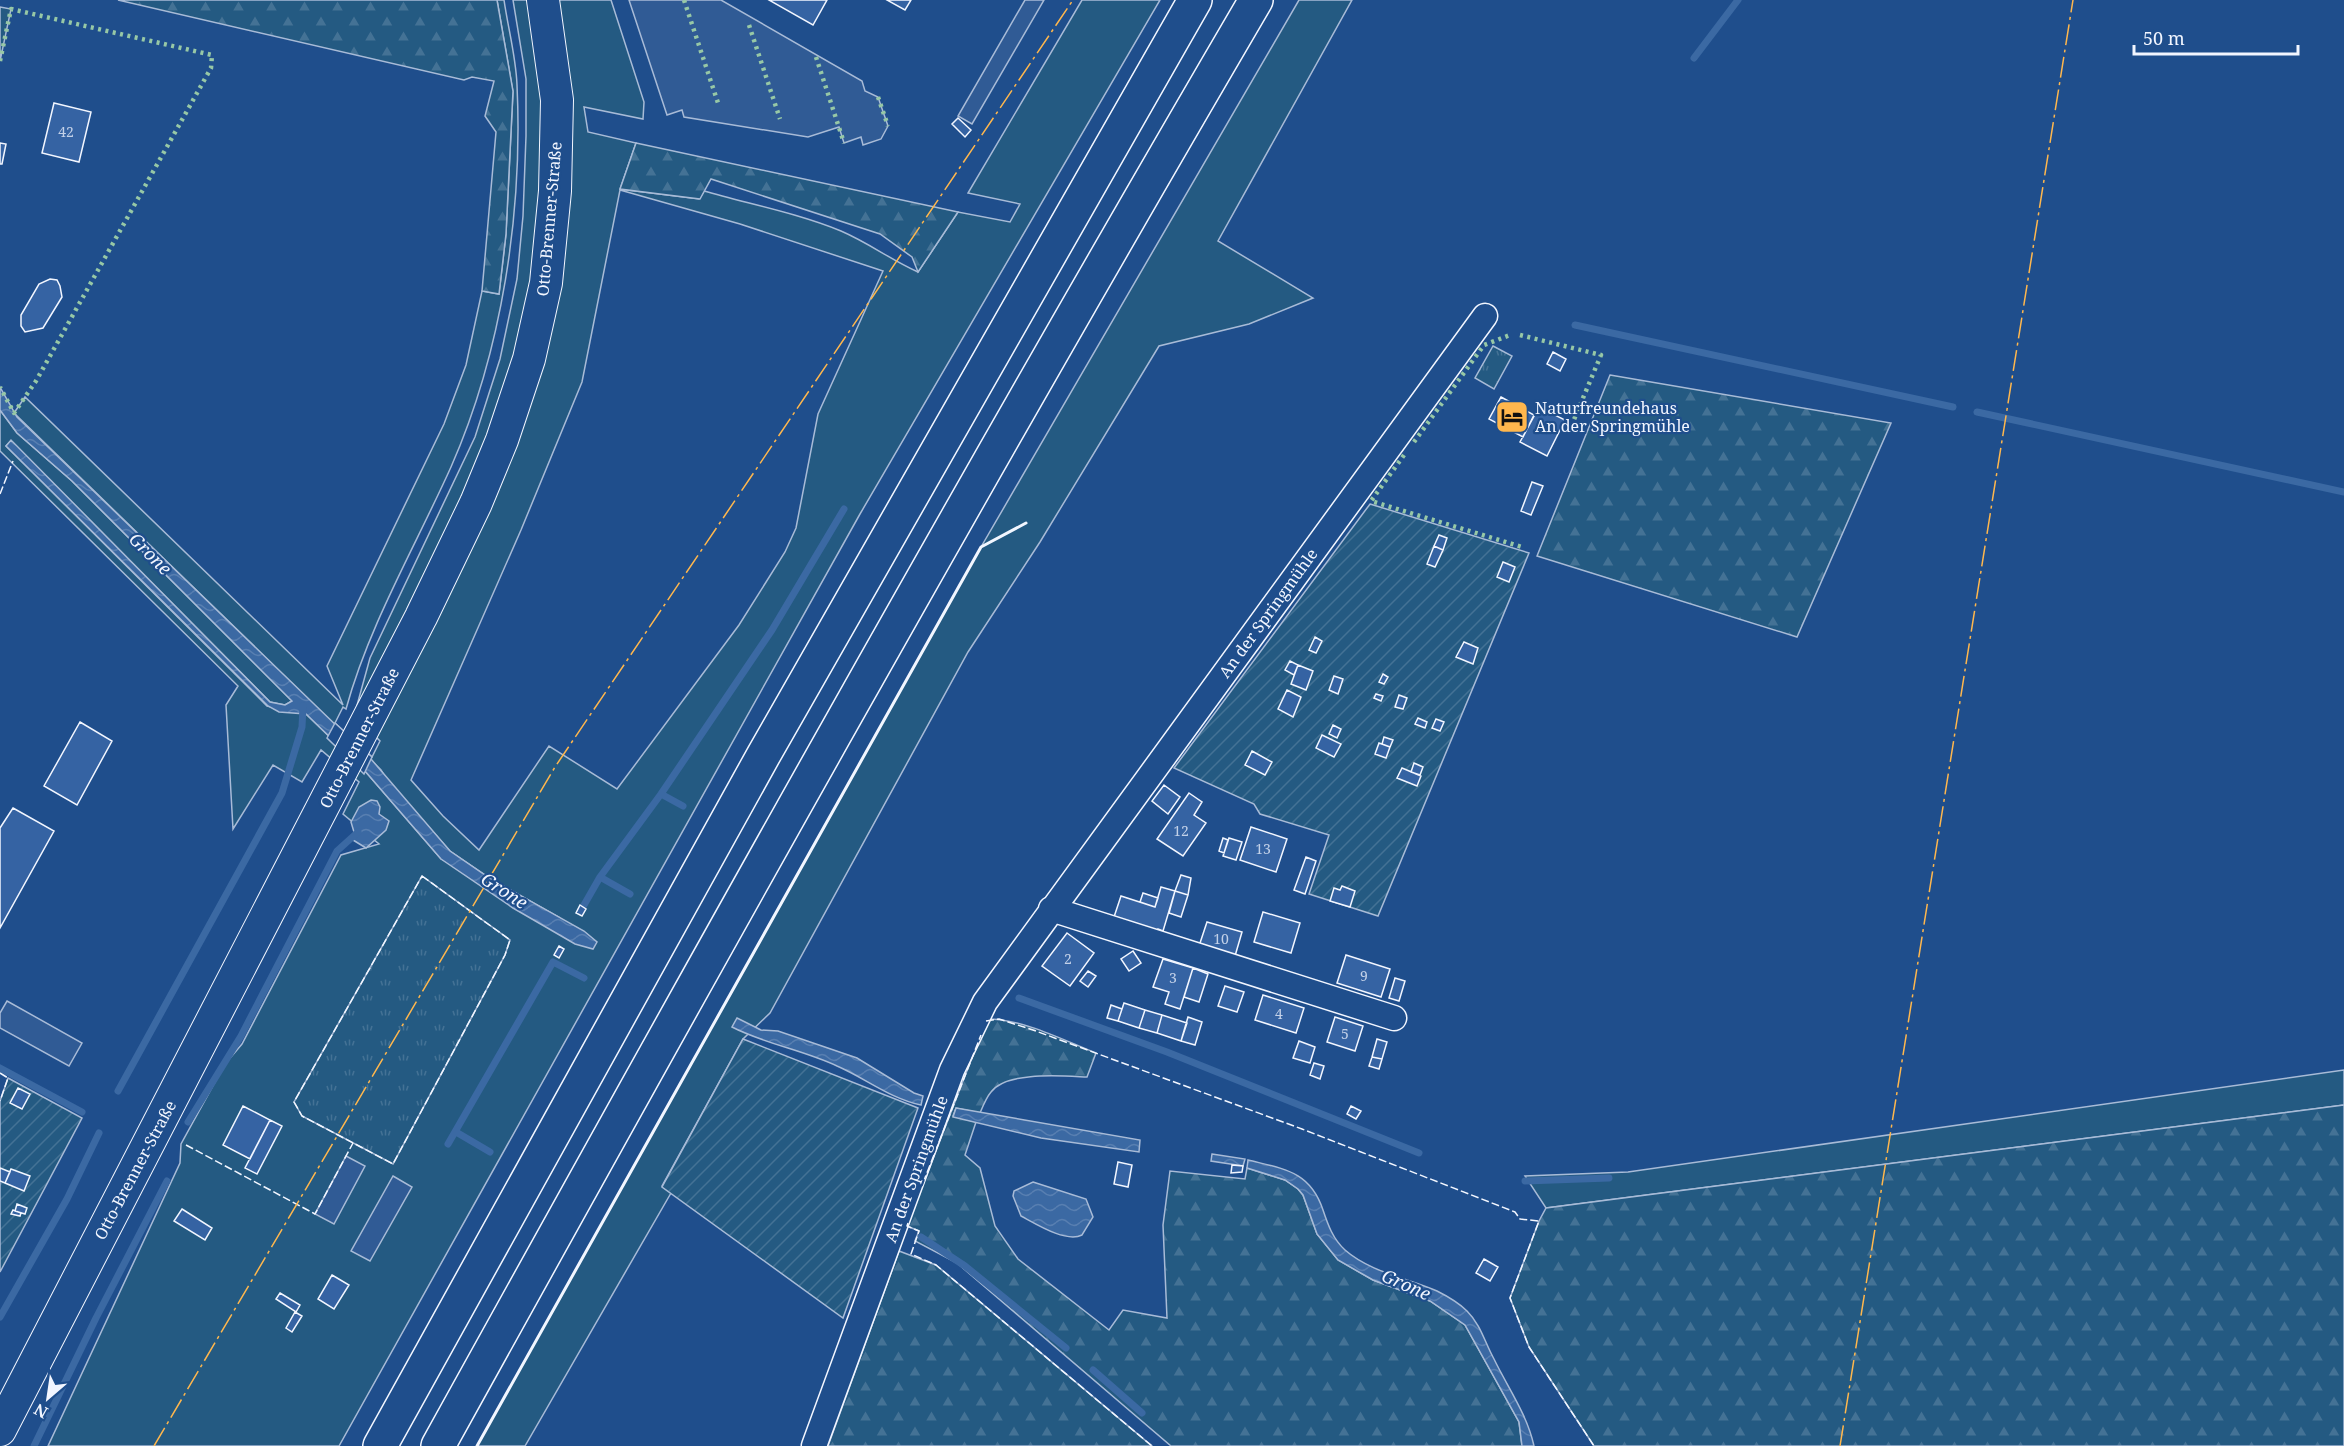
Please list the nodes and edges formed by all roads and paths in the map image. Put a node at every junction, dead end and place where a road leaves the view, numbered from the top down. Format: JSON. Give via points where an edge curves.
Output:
{"nodes":[{"id":1,"x":543,"y":0,"type":"edge"},
{"id":2,"x":1195,"y":0,"type":"edge"},
{"id":3,"x":1256,"y":0,"type":"edge"},
{"id":4,"x":1485,"y":316,"type":"dead end"},
{"id":5,"x":1051,"y":909,"type":"junction"},
{"id":6,"x":1394,"y":1017,"type":"dead end"},
{"id":7,"x":0,"y":1430,"type":"edge"},
{"id":8,"x":380,"y":1446,"type":"edge"},
{"id":9,"x":438,"y":1446,"type":"edge"},
{"id":10,"x":814,"y":1446,"type":"edge"}],
"edges":[{"from":1,"to":7,"type":"main road","name":"Otto-Brenner-Straße","via":[[557,100],[555,191],[546,283],[529,359],[502,440],[476,503],[365,727]]},
{"from":2,"to":8,"type":"highway","via":[[763,756]]},
{"from":3,"to":9,"type":"highway","via":[[807,780]]},
{"from":4,"to":5,"type":"street","name":"An der Springmühle"},
{"from":5,"to":6,"type":"street"},
{"from":5,"to":10,"type":"street","name":"An der Springmühle","via":[[985,1002],[952,1070]]}]}
